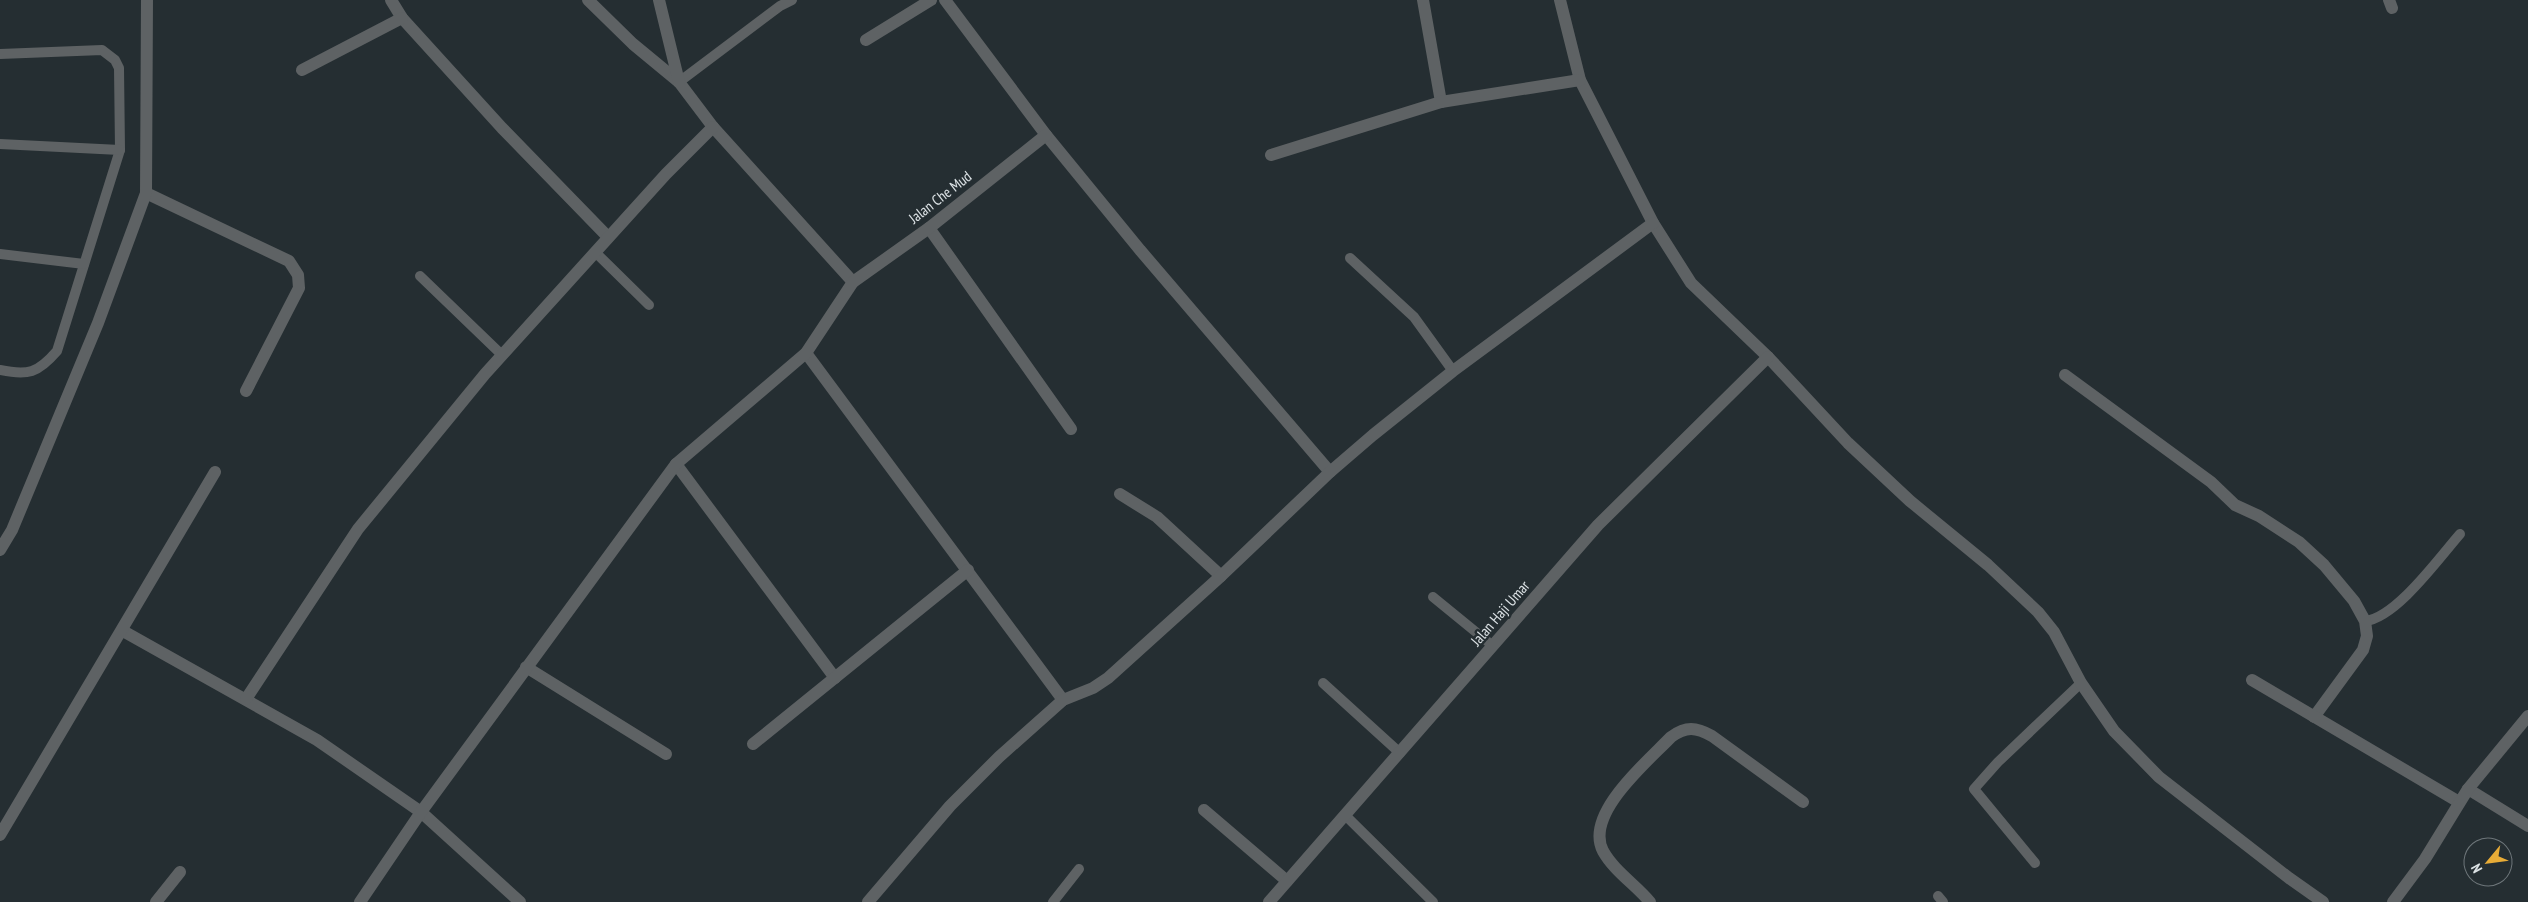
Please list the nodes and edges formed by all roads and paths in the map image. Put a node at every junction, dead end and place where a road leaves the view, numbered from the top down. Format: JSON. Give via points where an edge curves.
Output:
{"nodes":[{"id":1,"x":147,"y":0,"type":"edge"},
{"id":2,"x":391,"y":0,"type":"edge"},
{"id":3,"x":588,"y":0,"type":"edge"},
{"id":4,"x":659,"y":0,"type":"edge"},
{"id":5,"x":792,"y":0,"type":"edge"},
{"id":6,"x":931,"y":0,"type":"edge"},
{"id":7,"x":945,"y":0,"type":"edge"},
{"id":8,"x":1424,"y":0,"type":"edge"},
{"id":9,"x":1560,"y":0,"type":"edge"},
{"id":10,"x":779,"y":3,"type":"edge"},
{"id":11,"x":402,"y":18,"type":"junction"},
{"id":12,"x":866,"y":40,"type":"dead end"},
{"id":13,"x":0,"y":54,"type":"edge"},
{"id":14,"x":302,"y":70,"type":"dead end"},
{"id":15,"x":1580,"y":80,"type":"junction"},
{"id":16,"x":679,"y":82,"type":"junction"},
{"id":17,"x":1441,"y":102,"type":"junction"},
{"id":18,"x":713,"y":127,"type":"junction"},
{"id":19,"x":1046,"y":135,"type":"junction"},
{"id":20,"x":0,"y":144,"type":"edge"},
{"id":21,"x":120,"y":150,"type":"junction"},
{"id":22,"x":1270,"y":155,"type":"dead end"},
{"id":23,"x":146,"y":193,"type":"junction"},
{"id":24,"x":1653,"y":223,"type":"junction"},
{"id":25,"x":929,"y":228,"type":"junction"},
{"id":26,"x":608,"y":237,"type":"junction"},
{"id":27,"x":595,"y":252,"type":"junction"},
{"id":28,"x":0,"y":254,"type":"edge"},
{"id":29,"x":1350,"y":258,"type":"dead end"},
{"id":30,"x":84,"y":264,"type":"junction"},
{"id":31,"x":420,"y":276,"type":"dead end"},
{"id":32,"x":853,"y":282,"type":"junction"},
{"id":33,"x":649,"y":305,"type":"dead end"},
{"id":34,"x":806,"y":353,"type":"junction"},
{"id":35,"x":502,"y":355,"type":"junction"},
{"id":36,"x":1768,"y":357,"type":"junction"},
{"id":37,"x":0,"y":370,"type":"edge"},
{"id":38,"x":1453,"y":372,"type":"junction"},
{"id":39,"x":2065,"y":375,"type":"dead end"},
{"id":40,"x":246,"y":391,"type":"dead end"},
{"id":41,"x":1071,"y":429,"type":"dead end"},
{"id":42,"x":676,"y":464,"type":"junction"},
{"id":43,"x":216,"y":472,"type":"dead end"},
{"id":44,"x":1330,"y":472,"type":"junction"},
{"id":45,"x":1120,"y":494,"type":"dead end"},
{"id":46,"x":2460,"y":534,"type":"dead end"},
{"id":47,"x":0,"y":550,"type":"edge"},
{"id":48,"x":968,"y":570,"type":"junction"},
{"id":49,"x":1221,"y":576,"type":"junction"},
{"id":50,"x":1433,"y":597,"type":"dead end"},
{"id":51,"x":2365,"y":621,"type":"junction"},
{"id":52,"x":123,"y":630,"type":"junction"},
{"id":53,"x":1493,"y":646,"type":"junction"},
{"id":54,"x":526,"y":667,"type":"junction"},
{"id":55,"x":835,"y":678,"type":"junction"},
{"id":56,"x":2252,"y":680,"type":"dead end"},
{"id":57,"x":1323,"y":683,"type":"dead end"},
{"id":58,"x":2081,"y":683,"type":"junction"},
{"id":59,"x":246,"y":699,"type":"junction"},
{"id":60,"x":1063,"y":700,"type":"junction"},
{"id":61,"x":2528,"y":716,"type":"edge"},
{"id":62,"x":2314,"y":717,"type":"junction"},
{"id":63,"x":754,"y":744,"type":"dead end"},
{"id":64,"x":1400,"y":753,"type":"junction"},
{"id":65,"x":666,"y":754,"type":"dead end"},
{"id":66,"x":2468,"y":789,"type":"junction"},
{"id":67,"x":1803,"y":802,"type":"dead end"},
{"id":68,"x":2459,"y":802,"type":"junction"},
{"id":69,"x":1204,"y":810,"type":"dead end"},
{"id":70,"x":421,"y":812,"type":"junction"},
{"id":71,"x":1346,"y":816,"type":"junction"},
{"id":72,"x":2528,"y":826,"type":"edge"},
{"id":73,"x":0,"y":835,"type":"edge"},
{"id":74,"x":2035,"y":863,"type":"dead end"},
{"id":75,"x":1079,"y":869,"type":"dead end"},
{"id":76,"x":180,"y":872,"type":"dead end"},
{"id":77,"x":1287,"y":881,"type":"junction"},
{"id":78,"x":156,"y":902,"type":"edge"},
{"id":79,"x":360,"y":902,"type":"edge"},
{"id":80,"x":520,"y":902,"type":"edge"},
{"id":81,"x":868,"y":902,"type":"edge"},
{"id":82,"x":1053,"y":902,"type":"edge"},
{"id":83,"x":1268,"y":902,"type":"edge"},
{"id":84,"x":1433,"y":902,"type":"edge"},
{"id":85,"x":1650,"y":902,"type":"edge"},
{"id":86,"x":2323,"y":902,"type":"edge"},
{"id":87,"x":2393,"y":902,"type":"edge"}],
"edges":[{"from":1,"to":23,"type":"street"},
{"from":2,"to":11,"type":"street"},
{"from":3,"to":16,"type":"street","via":[[633,44]]},
{"from":4,"to":16,"type":"street"},
{"from":5,"to":10,"type":"lane"},
{"from":6,"to":12,"type":"street"},
{"from":7,"to":19,"type":"street"},
{"from":8,"to":17,"type":"street"},
{"from":9,"to":15,"type":"street"},
{"from":10,"to":16,"type":"lane"},
{"from":11,"to":14,"type":"street"},
{"from":11,"to":26,"type":"street","via":[[502,128]]},
{"from":13,"to":21,"type":"lane","via":[[102,50],[109,54],[115,60],[120,77]]},
{"from":15,"to":17,"type":"street"},
{"from":15,"to":24,"type":"street"},
{"from":16,"to":18,"type":"street"},
{"from":17,"to":22,"type":"street"},
{"from":18,"to":26,"type":"street"},
{"from":18,"to":32,"type":"street"},
{"from":19,"to":25,"type":"street","name":"Jalan Che Mud"},
{"from":19,"to":44,"type":"street"},
{"from":20,"to":21,"type":"lane"},
{"from":21,"to":30,"type":"lane"},
{"from":23,"to":40,"type":"street","via":[[288,261],[298,274],[299,288]]},
{"from":23,"to":47,"type":"street","via":[[98,323],[12,530]]},
{"from":24,"to":36,"type":"street","via":[[1691,283]]},
{"from":24,"to":38,"type":"street"},
{"from":25,"to":32,"type":"street","name":"Jalan Che Mud"},
{"from":25,"to":41,"type":"street"},
{"from":26,"to":27,"type":"street"},
{"from":27,"to":33,"type":"lane"},
{"from":27,"to":35,"type":"street"},
{"from":28,"to":30,"type":"lane"},
{"from":29,"to":38,"type":"lane","via":[[1414,317]]},
{"from":30,"to":37,"type":"lane","via":[[57,351],[47,363],[20,375]]},
{"from":31,"to":35,"type":"lane"},
{"from":32,"to":34,"type":"street"},
{"from":34,"to":42,"type":"street"},
{"from":34,"to":48,"type":"street"},
{"from":35,"to":59,"type":"street","via":[[358,529]]},
{"from":36,"to":53,"type":"street","name":"Jalan Haji Umar","via":[[1598,526]]},
{"from":36,"to":58,"type":"street","via":[[1848,443],[2038,612],[2054,632]]},
{"from":38,"to":44,"type":"street"},
{"from":39,"to":51,"type":"street","via":[[2211,482],[2235,505],[2299,542],[2324,565],[2354,601]]},
{"from":42,"to":54,"type":"street"},
{"from":42,"to":55,"type":"street"},
{"from":43,"to":52,"type":"street"},
{"from":44,"to":49,"type":"street"},
{"from":45,"to":49,"type":"street","via":[[1157,517]]},
{"from":46,"to":51,"type":"lane","via":[[2395,607],[2375,620]]},
{"from":48,"to":55,"type":"street"},
{"from":48,"to":60,"type":"street"},
{"from":49,"to":60,"type":"street","via":[[1108,678]]},
{"from":50,"to":53,"type":"lane"},
{"from":51,"to":62,"type":"street","via":[[2367,636],[2363,650]]},
{"from":52,"to":59,"type":"street"},
{"from":52,"to":73,"type":"street"},
{"from":53,"to":64,"type":"street","name":"Jalan Haji Umar"},
{"from":54,"to":65,"type":"street"},
{"from":54,"to":70,"type":"street"},
{"from":55,"to":63,"type":"street"},
{"from":56,"to":62,"type":"street"},
{"from":57,"to":64,"type":"lane"},
{"from":58,"to":74,"type":"lane","via":[[1974,789]]},
{"from":58,"to":86,"type":"street","via":[[2114,731],[2159,777]]},
{"from":59,"to":70,"type":"street","via":[[317,740]]},
{"from":60,"to":81,"type":"street","via":[[998,757],[950,806]]},
{"from":61,"to":66,"type":"street"},
{"from":62,"to":68,"type":"street"},
{"from":64,"to":71,"type":"street","name":"Jalan Haji Umar"},
{"from":66,"to":68,"type":"street"},
{"from":66,"to":72,"type":"street"},
{"from":67,"to":85,"type":"street","via":[[1712,736],[1689,728],[1679,730],[1609,805],[1601,820],[1599,836],[1603,851]]},
{"from":68,"to":87,"type":"street","via":[[2425,859]]},
{"from":69,"to":77,"type":"street"},
{"from":70,"to":79,"type":"street"},
{"from":70,"to":80,"type":"street"},
{"from":71,"to":77,"type":"street","name":"Jalan Haji Umar"},
{"from":71,"to":84,"type":"lane"},
{"from":75,"to":82,"type":"lane"},
{"from":76,"to":78,"type":"street"},
{"from":77,"to":83,"type":"street","name":"Jalan Haji Umar"}]}
